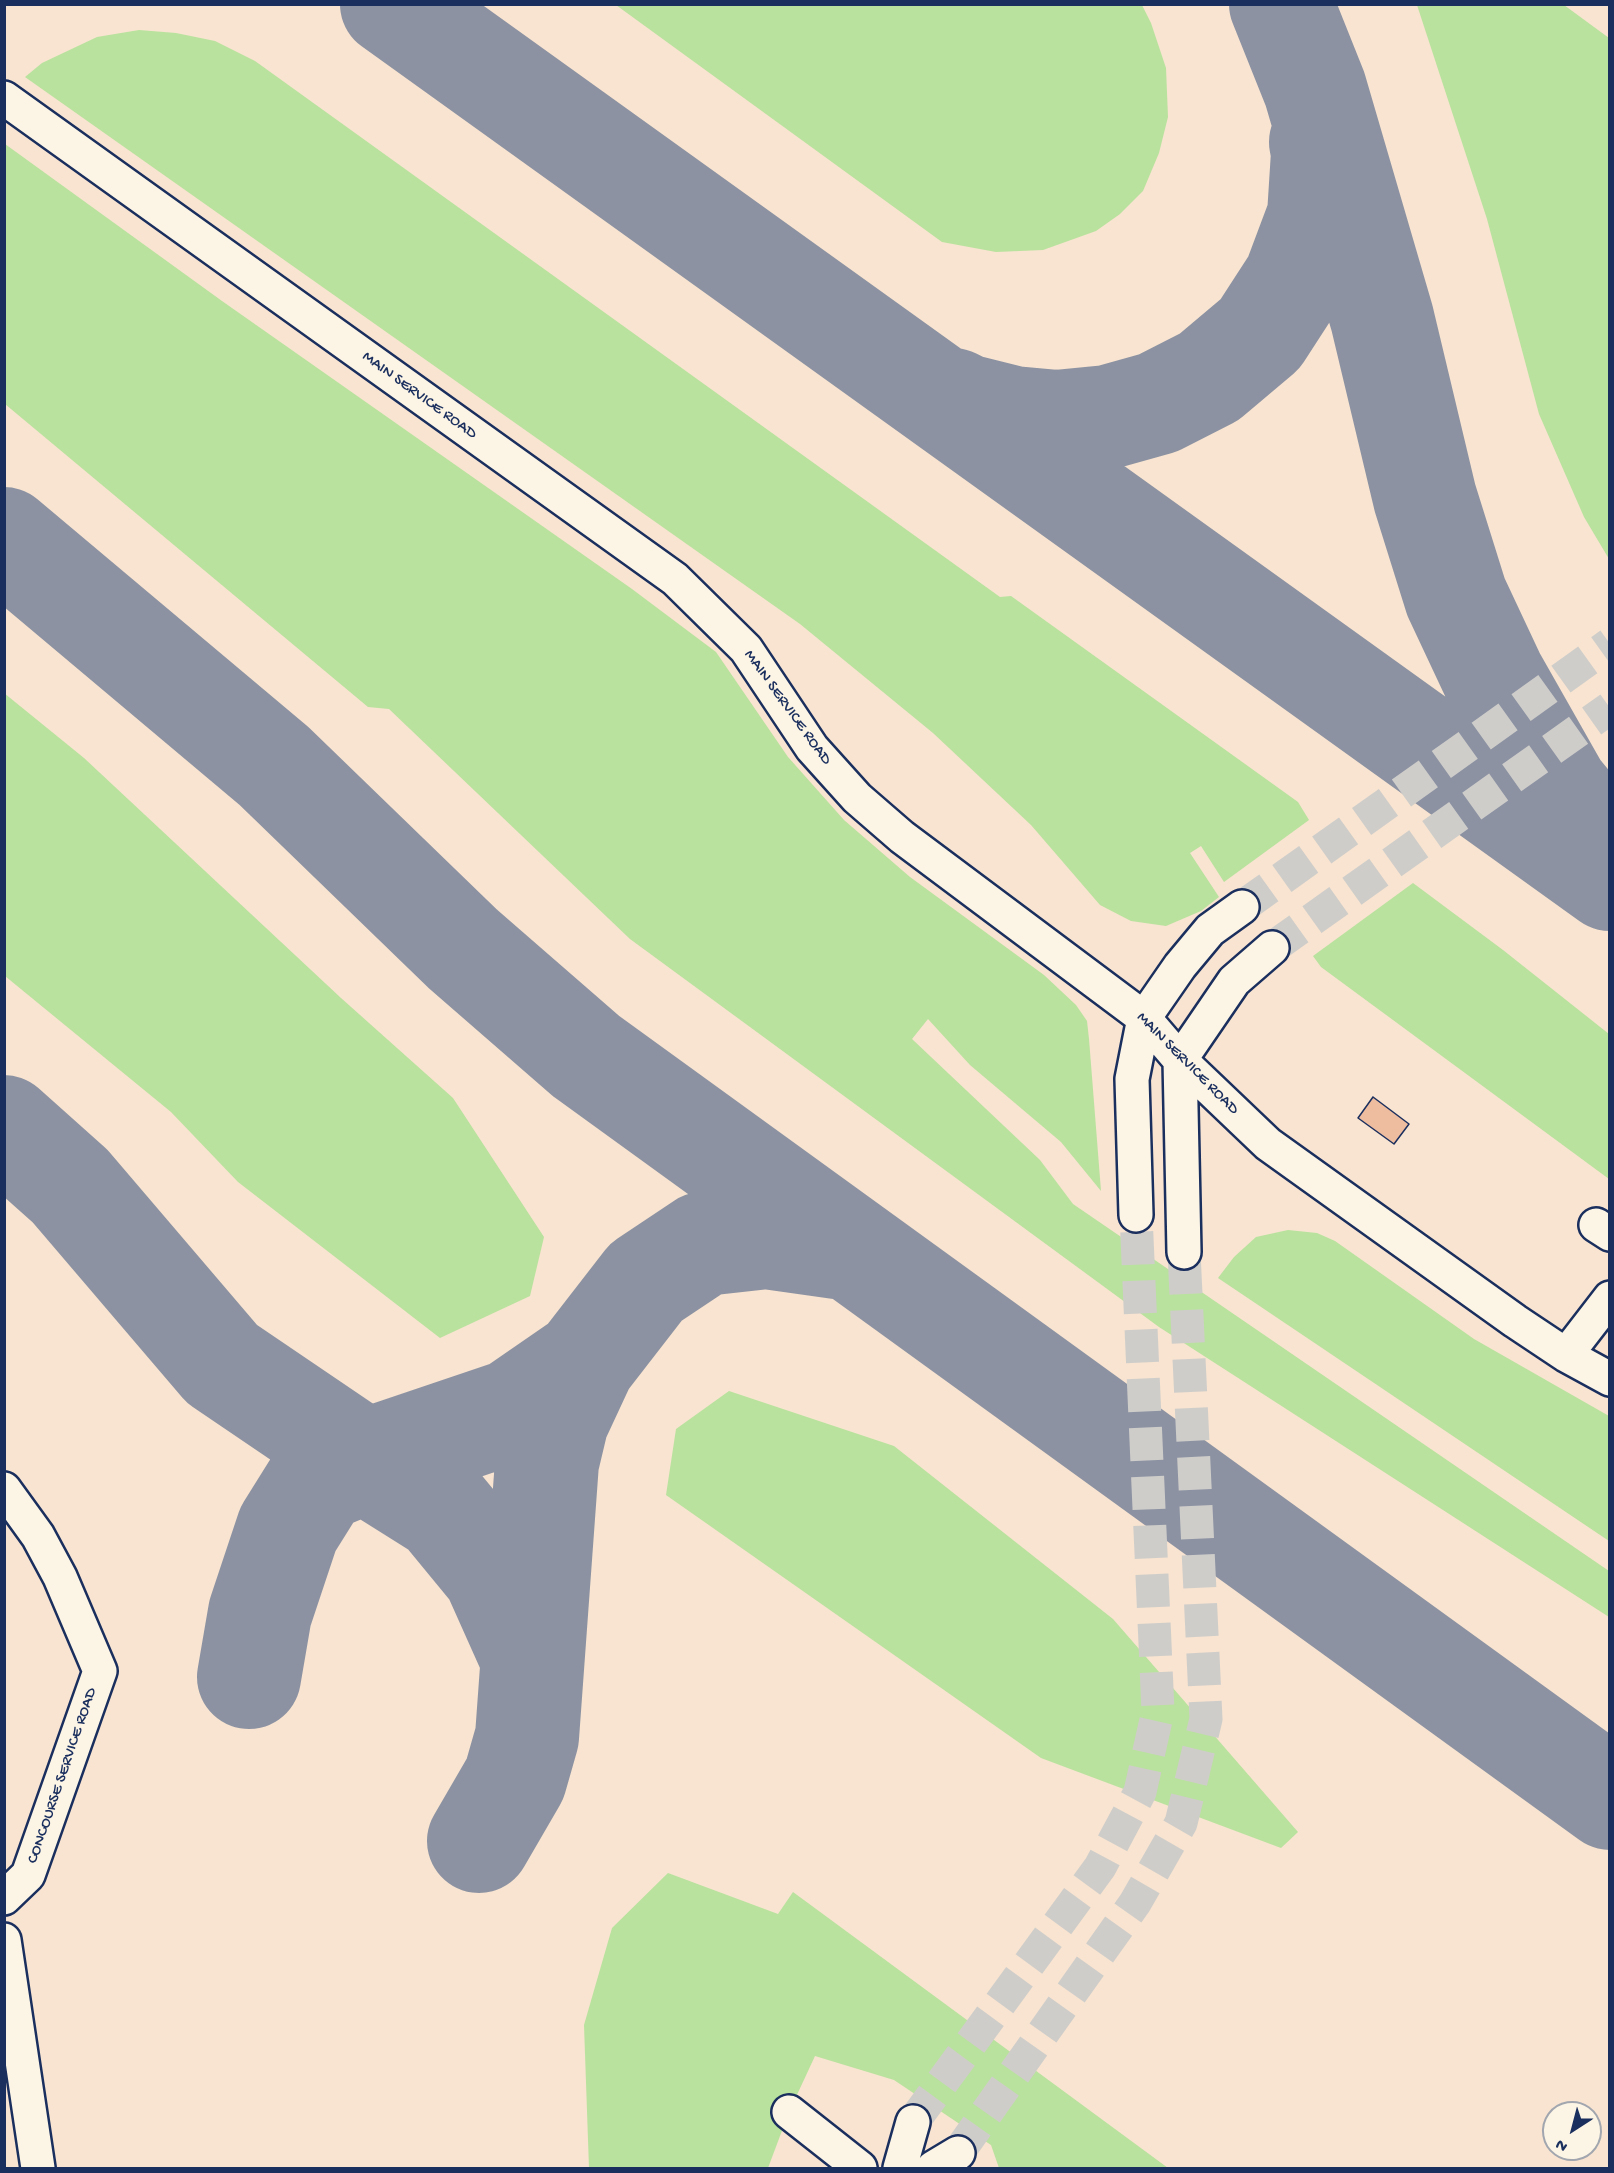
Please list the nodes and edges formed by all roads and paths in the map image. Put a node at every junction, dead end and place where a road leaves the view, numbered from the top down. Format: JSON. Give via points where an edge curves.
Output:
{"nodes":[{"id":1,"x":4,"y":98,"type":"edge"},
{"id":2,"x":1242,"y":907,"type":"tunnel mouth"},
{"id":3,"x":1272,"y":948,"type":"tunnel mouth"},
{"id":4,"x":1144,"y":1018,"type":"junction"},
{"id":5,"x":1180,"y":1060,"type":"junction"},
{"id":6,"x":1136,"y":1215,"type":"tunnel mouth"},
{"id":7,"x":1184,"y":1252,"type":"tunnel mouth"},
{"id":8,"x":1610,"y":1298,"type":"edge"},
{"id":9,"x":1566,"y":1355,"type":"junction"},
{"id":10,"x":1610,"y":1379,"type":"edge"},
{"id":11,"x":4,"y":1489,"type":"edge"},
{"id":12,"x":4,"y":1898,"type":"edge"},
{"id":13,"x":4,"y":1940,"type":"edge"},
{"id":14,"x":789,"y":2112,"type":"dead end"},
{"id":15,"x":913,"y":2122,"type":"tunnel mouth"},
{"id":16,"x":38,"y":2169,"type":"edge"},
{"id":17,"x":860,"y":2169,"type":"edge"},
{"id":18,"x":900,"y":2169,"type":"edge"}],
"edges":[{"from":1,"to":4,"type":"lane","name":"MAIN SERVICE ROAD","via":[[675,579],[746,649],[812,748],[857,798],[902,837]]},
{"from":2,"to":4,"type":"lane","via":[[1210,930]]},
{"from":3,"to":5,"type":"lane","via":[[1234,981]]},
{"from":4,"to":5,"type":"lane","name":"MAIN SERVICE ROAD"},
{"from":4,"to":6,"type":"lane","via":[[1132,1079]]},
{"from":5,"to":7,"type":"lane"},
{"from":5,"to":9,"type":"lane","name":"MAIN SERVICE ROAD","via":[[1268,1144]]},
{"from":8,"to":9,"type":"lane"},
{"from":9,"to":10,"type":"lane","name":"MAIN SERVICE ROAD"},
{"from":11,"to":12,"type":"lane","name":"CONCOURSE SERVICE ROAD","via":[[38,1536],[60,1577],[100,1671],[28,1875]]},
{"from":13,"to":16,"type":"lane"},
{"from":14,"to":17,"type":"lane"},
{"from":15,"to":18,"type":"lane"}]}
